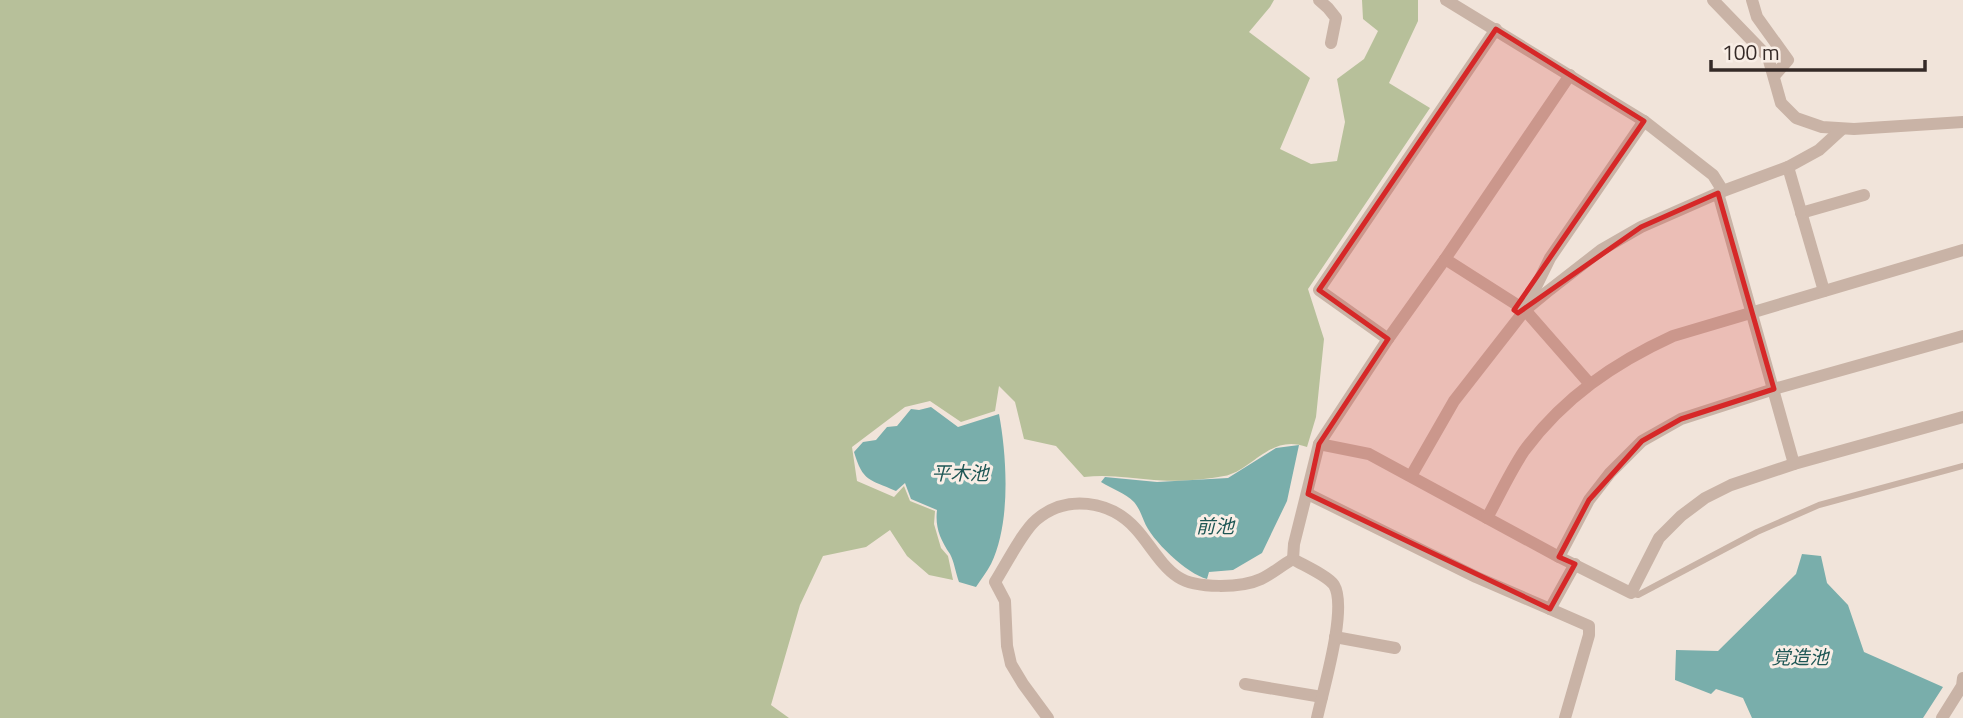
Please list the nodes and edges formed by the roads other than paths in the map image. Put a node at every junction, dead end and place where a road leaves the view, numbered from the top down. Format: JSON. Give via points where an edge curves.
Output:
{"nodes":[{"id":1,"x":1319,"y":0,"type":"edge"},
{"id":2,"x":1446,"y":0,"type":"edge"},
{"id":3,"x":1713,"y":0,"type":"edge"},
{"id":4,"x":1752,"y":0,"type":"edge"},
{"id":5,"x":1496,"y":29,"type":"junction"},
{"id":6,"x":1331,"y":43,"type":"dead end"},
{"id":7,"x":1570,"y":75,"type":"junction"},
{"id":8,"x":1774,"y":76,"type":"junction"},
{"id":9,"x":1644,"y":121,"type":"junction"},
{"id":10,"x":1963,"y":122,"type":"edge"},
{"id":11,"x":1842,"y":129,"type":"junction"},
{"id":12,"x":1788,"y":167,"type":"junction"},
{"id":13,"x":1721,"y":192,"type":"junction"},
{"id":14,"x":1864,"y":195,"type":"dead end"},
{"id":15,"x":1801,"y":213,"type":"junction"},
{"id":16,"x":1963,"y":250,"type":"edge"},
{"id":17,"x":1446,"y":259,"type":"junction"},
{"id":18,"x":1824,"y":291,"type":"junction"},
{"id":19,"x":1525,"y":310,"type":"junction"},
{"id":20,"x":1752,"y":313,"type":"junction"},
{"id":21,"x":1963,"y":336,"type":"edge"},
{"id":22,"x":1388,"y":339,"type":"junction"},
{"id":23,"x":1589,"y":383,"type":"junction"},
{"id":24,"x":1773,"y":389,"type":"junction"},
{"id":25,"x":1963,"y":417,"type":"edge"},
{"id":26,"x":1319,"y":444,"type":"junction"},
{"id":27,"x":1794,"y":464,"type":"junction"},
{"id":28,"x":1963,"y":466,"type":"edge"},
{"id":29,"x":1411,"y":476,"type":"junction"},
{"id":30,"x":1308,"y":494,"type":"junction"},
{"id":31,"x":1487,"y":518,"type":"junction"},
{"id":32,"x":1559,"y":557,"type":"junction"},
{"id":33,"x":1293,"y":559,"type":"junction"},
{"id":34,"x":1575,"y":564,"type":"junction"},
{"id":35,"x":1631,"y":593,"type":"junction"},
{"id":36,"x":1550,"y":608,"type":"junction"},
{"id":37,"x":1335,"y":637,"type":"junction"},
{"id":38,"x":1395,"y":648,"type":"dead end"},
{"id":39,"x":1963,"y":678,"type":"edge"},
{"id":40,"x":1245,"y":684,"type":"dead end"},
{"id":41,"x":1322,"y":697,"type":"junction"},
{"id":42,"x":1048,"y":718,"type":"edge"},
{"id":43,"x":1317,"y":718,"type":"edge"},
{"id":44,"x":1565,"y":718,"type":"edge"},
{"id":45,"x":1942,"y":718,"type":"edge"}],
"edges":[{"from":1,"to":6,"type":"street","via":[[1336,18]]},
{"from":2,"to":5,"type":"street"},
{"from":3,"to":8,"type":"street","via":[[1768,57]]},
{"from":4,"to":8,"type":"street","via":[[1756,16],[1788,60]]},
{"from":5,"to":7,"type":"street"},
{"from":5,"to":22,"type":"street","via":[[1319,290]]},
{"from":7,"to":9,"type":"street"},
{"from":7,"to":17,"type":"street"},
{"from":8,"to":11,"type":"street","via":[[1781,103],[1796,118],[1822,128]]},
{"from":9,"to":13,"type":"street","via":[[1713,175]]},
{"from":9,"to":19,"type":"street","via":[[1550,258]]},
{"from":10,"to":11,"type":"street"},
{"from":11,"to":12,"type":"street","via":[[1819,150]]},
{"from":12,"to":13,"type":"street"},
{"from":12,"to":15,"type":"street"},
{"from":13,"to":19,"type":"street","via":[[1601,250]]},
{"from":13,"to":20,"type":"street"},
{"from":14,"to":15,"type":"street"},
{"from":15,"to":18,"type":"street"},
{"from":16,"to":18,"type":"street"},
{"from":17,"to":19,"type":"street"},
{"from":17,"to":22,"type":"street"},
{"from":18,"to":20,"type":"street"},
{"from":19,"to":23,"type":"street"},
{"from":19,"to":29,"type":"street","via":[[1454,401]]},
{"from":20,"to":23,"type":"street","via":[[1673,336]]},
{"from":20,"to":24,"type":"street"},
{"from":21,"to":24,"type":"street"},
{"from":22,"to":26,"type":"street"},
{"from":23,"to":31,"type":"street","via":[[1558,410],[1523,453]]},
{"from":24,"to":27,"type":"street"},
{"from":24,"to":32,"type":"street","via":[[1681,419],[1642,441],[1589,500]]},
{"from":25,"to":27,"type":"street"},
{"from":26,"to":29,"type":"street","via":[[1369,454]]},
{"from":26,"to":30,"type":"street"},
{"from":27,"to":35,"type":"street","via":[[1731,485],[1681,516],[1659,538]]},
{"from":28,"to":35,"type":"lane","via":[[1819,505],[1638,595]]},
{"from":29,"to":31,"type":"street"},
{"from":30,"to":33,"type":"street"},
{"from":30,"to":36,"type":"street"},
{"from":31,"to":32,"type":"street"},
{"from":32,"to":34,"type":"street"},
{"from":33,"to":37,"type":"street","via":[[1332,582],[1338,594]]},
{"from":33,"to":42,"type":"street","via":[[1244,583],[1190,583],[1176,576],[1122,516],[1085,502],[1054,508],[1034,521],[995,582],[1005,601],[1011,664]]},
{"from":34,"to":35,"type":"street"},
{"from":34,"to":36,"type":"street"},
{"from":36,"to":44,"type":"street","via":[[1589,625]]},
{"from":37,"to":38,"type":"street"},
{"from":37,"to":41,"type":"street"},
{"from":39,"to":45,"type":"street"},
{"from":40,"to":41,"type":"street"},
{"from":41,"to":43,"type":"street"}]}
